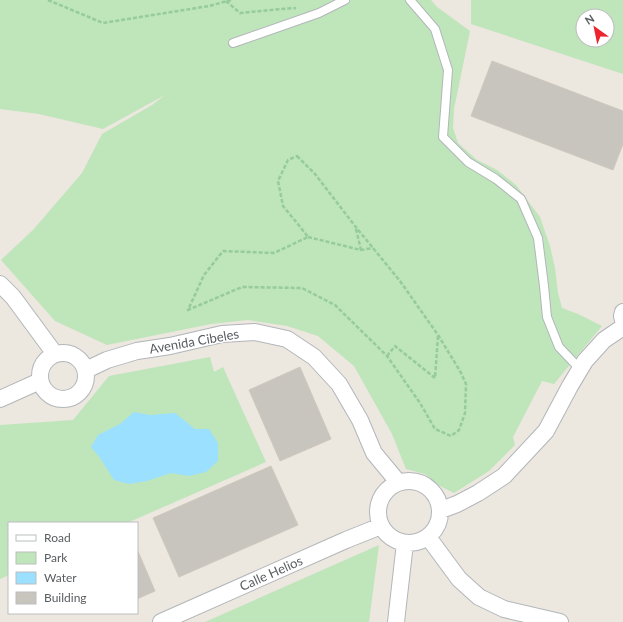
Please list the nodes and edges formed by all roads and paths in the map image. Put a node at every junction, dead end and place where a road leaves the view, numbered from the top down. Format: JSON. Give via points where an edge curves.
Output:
{"nodes":[{"id":1,"x":48,"y":0,"type":"edge"},
{"id":2,"x":231,"y":0,"type":"edge"},
{"id":3,"x":345,"y":0,"type":"edge"},
{"id":4,"x":410,"y":0,"type":"edge"},
{"id":5,"x":226,"y":1,"type":"junction"},
{"id":6,"x":302,"y":8,"type":"dead end"},
{"id":7,"x":233,"y":43,"type":"dead end"},
{"id":8,"x":355,"y":226,"type":"junction"},
{"id":9,"x":308,"y":238,"type":"junction"},
{"id":10,"x":373,"y":248,"type":"junction"},
{"id":11,"x":361,"y":250,"type":"junction"},
{"id":12,"x":0,"y":284,"type":"edge"},
{"id":13,"x":623,"y":312,"type":"edge"},
{"id":14,"x":623,"y":320,"type":"edge"},
{"id":15,"x":623,"y":328,"type":"edge"},
{"id":16,"x":438,"y":335,"type":"junction"},
{"id":17,"x":55,"y":354,"type":"junction"},
{"id":18,"x":387,"y":356,"type":"junction"},
{"id":19,"x":580,"y":369,"type":"junction"},
{"id":20,"x":86,"y":370,"type":"junction"},
{"id":21,"x":40,"y":381,"type":"junction"},
{"id":22,"x":0,"y":399,"type":"edge"},
{"id":23,"x":398,"y":482,"type":"junction"},
{"id":24,"x":441,"y":510,"type":"junction"},
{"id":25,"x":381,"y":526,"type":"junction"},
{"id":26,"x":428,"y":538,"type":"junction"},
{"id":27,"x":405,"y":544,"type":"junction"},
{"id":28,"x":161,"y":622,"type":"edge"},
{"id":29,"x":396,"y":622,"type":"edge"},
{"id":30,"x":560,"y":622,"type":"edge"}],
"edges":[{"from":1,"to":5,"type":"path","via":[[103,23]]},
{"from":2,"to":5,"type":"path"},
{"from":3,"to":7,"type":"lane","via":[[319,13]]},
{"from":4,"to":19,"type":"lane","via":[[435,29],[448,70],[443,137],[468,162],[522,199],[538,238],[547,317],[559,347]]},
{"from":5,"to":6,"type":"path","via":[[240,13]]},
{"from":8,"to":9,"type":"path","via":[[315,174],[297,156],[288,160],[278,181],[282,206]]},
{"from":8,"to":10,"type":"path"},
{"from":8,"to":11,"type":"path"},
{"from":9,"to":11,"type":"path"},
{"from":9,"to":18,"type":"path","via":[[274,253],[223,251],[204,275],[188,310],[242,286],[302,288],[335,305]]},
{"from":10,"to":11,"type":"path"},
{"from":10,"to":16,"type":"path"},
{"from":12,"to":17,"type":"street","via":[[13,297]]},
{"from":13,"to":14,"type":"street"},
{"from":15,"to":19,"type":"street","via":[[604,340]]},
{"from":16,"to":18,"type":"path","via":[[435,378],[395,346]]},
{"from":16,"to":18,"type":"path","via":[[466,384],[466,413],[459,430],[451,436],[435,429]]},
{"from":17,"to":20,"type":"street","via":[[63,352],[78,357]]},
{"from":17,"to":21,"type":"street","via":[[44,362]]},
{"from":19,"to":24,"type":"street","via":[[546,431],[504,476],[478,493]]},
{"from":20,"to":21,"type":"street","via":[[87,377],[82,391],[69,398],[54,398],[43,388]]},
{"from":20,"to":23,"type":"street","name":"Avenida Cibeles","via":[[137,351],[222,334],[255,332],[287,340],[314,357],[339,384],[360,420],[374,453]]},
{"from":21,"to":22,"type":"street"},
{"from":23,"to":24,"type":"street","via":[[418,481],[427,485],[439,500]]},
{"from":23,"to":25,"type":"street","via":[[382,495],[378,505]]},
{"from":24,"to":26,"type":"street","via":[[440,520]]},
{"from":25,"to":27,"type":"street","via":[[387,534]]},
{"from":25,"to":28,"type":"street","name":"Calle Helios"},
{"from":26,"to":27,"type":"street"},
{"from":26,"to":30,"type":"street","via":[[459,579],[479,598],[504,609]]},
{"from":27,"to":29,"type":"street"}]}
